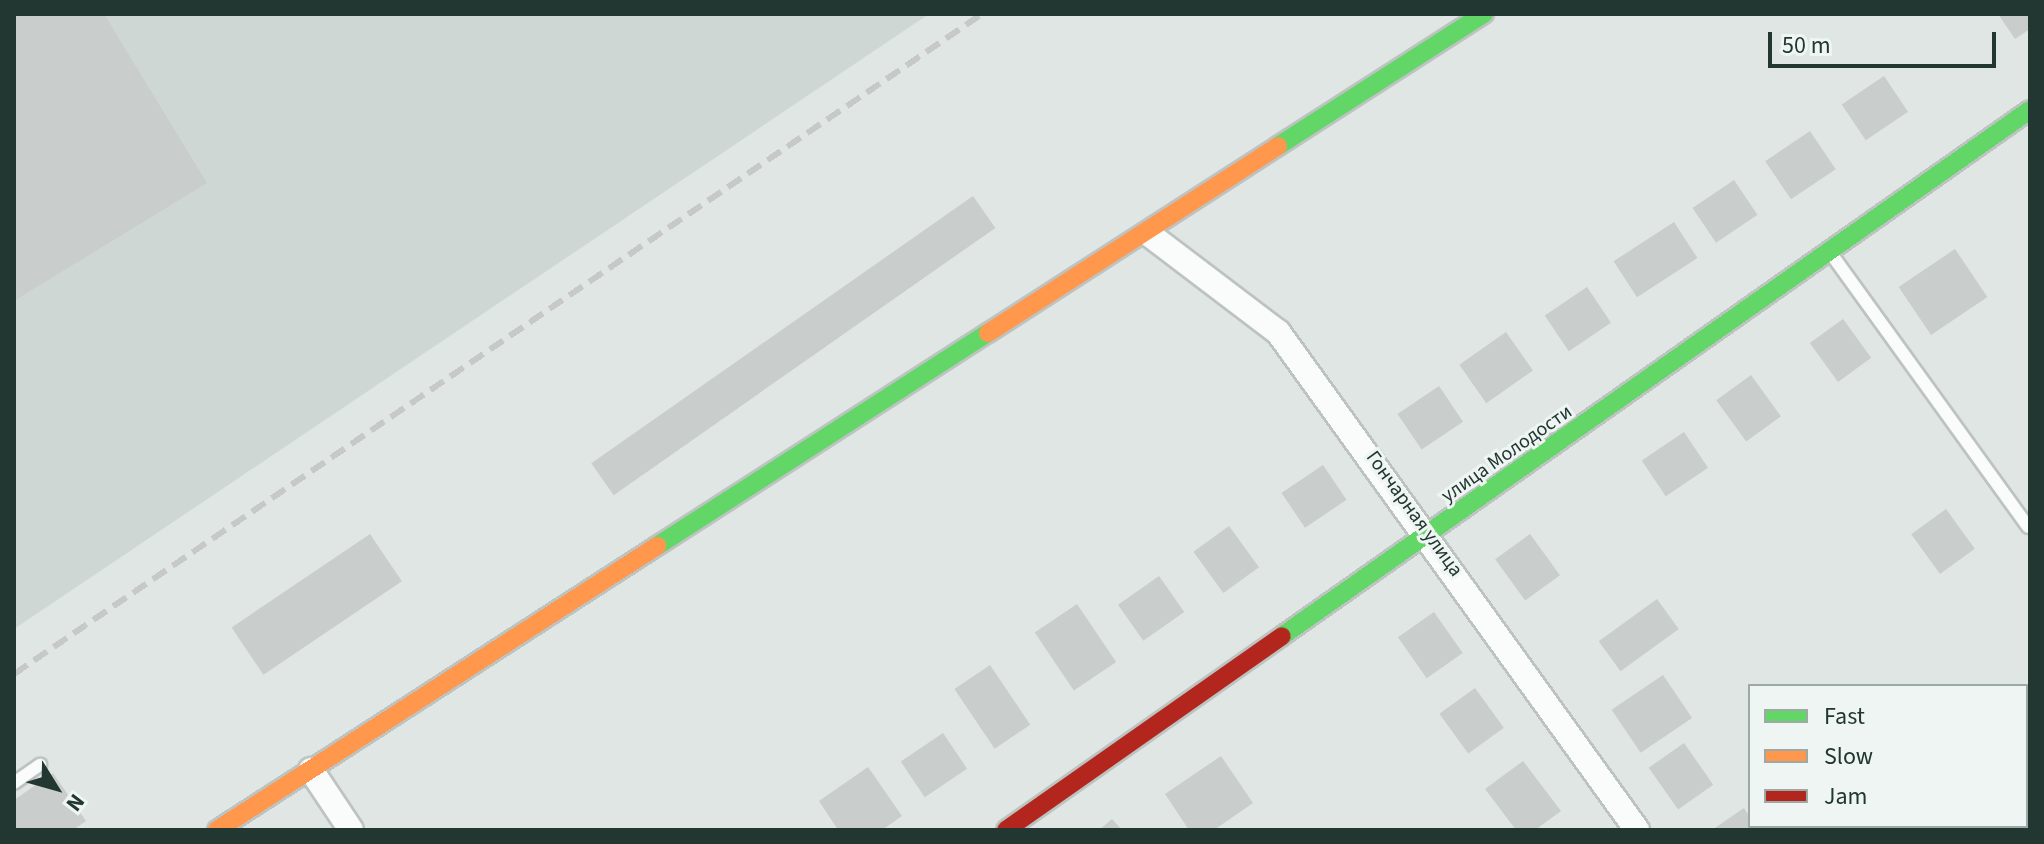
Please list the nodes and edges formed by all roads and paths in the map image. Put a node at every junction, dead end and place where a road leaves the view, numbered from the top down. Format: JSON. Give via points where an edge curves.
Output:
{"nodes":[{"id":1,"x":1484,"y":14,"type":"edge"},
{"id":2,"x":2030,"y":110,"type":"edge"},
{"id":3,"x":1150,"y":235,"type":"junction"},
{"id":4,"x":1832,"y":255,"type":"junction"},
{"id":5,"x":2028,"y":527,"type":"dead end"},
{"id":6,"x":1430,"y":534,"type":"junction"},
{"id":7,"x":40,"y":765,"type":"dead end"},
{"id":8,"x":311,"y":770,"type":"junction"},
{"id":9,"x":14,"y":783,"type":"edge"},
{"id":10,"x":1014,"y":828,"type":"edge"},
{"id":11,"x":217,"y":830,"type":"edge"},
{"id":12,"x":351,"y":830,"type":"edge"},
{"id":13,"x":1637,"y":830,"type":"edge"}],
"edges":[{"from":1,"to":3,"type":"street"},
{"from":2,"to":4,"type":"street","name":"улица Молодости"},
{"from":3,"to":6,"type":"street","name":"Гончарная улица","via":[[1278,332]]},
{"from":3,"to":8,"type":"street"},
{"from":4,"to":5,"type":"lane"},
{"from":4,"to":6,"type":"street","name":"улица Молодости"},
{"from":6,"to":10,"type":"street","name":"улица Молодости"},
{"from":6,"to":13,"type":"street","name":"Гончарная улица"},
{"from":7,"to":9,"type":"lane"},
{"from":8,"to":11,"type":"street"},
{"from":8,"to":12,"type":"street"}]}
